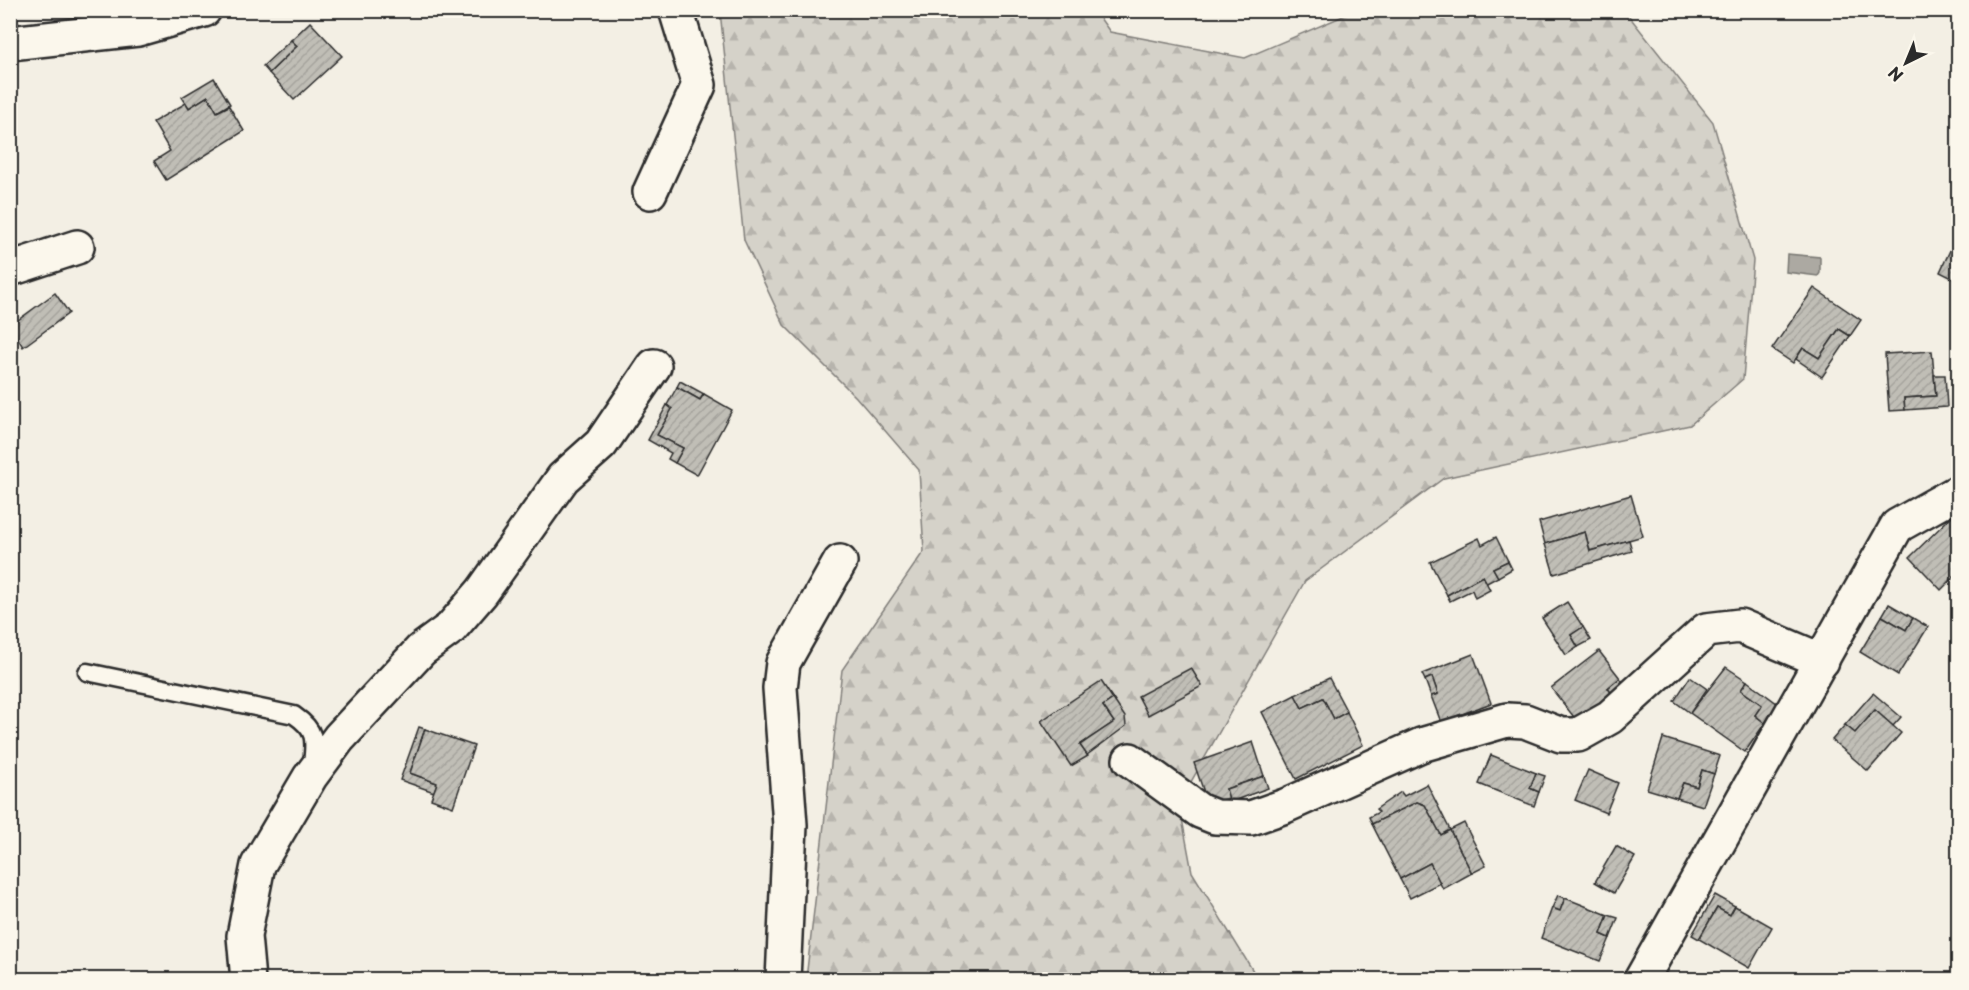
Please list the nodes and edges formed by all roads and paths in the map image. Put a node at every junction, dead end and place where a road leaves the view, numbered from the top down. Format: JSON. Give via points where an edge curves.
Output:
{"nodes":[{"id":1,"x":204,"y":10,"type":"edge"},
{"id":2,"x":676,"y":10,"type":"edge"},
{"id":3,"x":10,"y":43,"type":"edge"},
{"id":4,"x":650,"y":192,"type":"dead end"},
{"id":5,"x":77,"y":247,"type":"dead end"},
{"id":6,"x":10,"y":270,"type":"edge"},
{"id":7,"x":654,"y":366,"type":"dead end"},
{"id":8,"x":1959,"y":492,"type":"edge"},
{"id":9,"x":840,"y":562,"type":"dead end"},
{"id":10,"x":1822,"y":661,"type":"junction"},
{"id":11,"x":87,"y":672,"type":"dead end"},
{"id":12,"x":1130,"y":760,"type":"dead end"},
{"id":13,"x":310,"y":777,"type":"junction"},
{"id":14,"x":248,"y":980,"type":"edge"},
{"id":15,"x":783,"y":980,"type":"edge"},
{"id":16,"x":1641,"y":980,"type":"edge"}],
"edges":[{"from":1,"to":3,"type":"street","via":[[138,28]]},
{"from":2,"to":4,"type":"street","via":[[699,85]]},
{"from":5,"to":6,"type":"street"},
{"from":7,"to":13,"type":"street","via":[[601,444],[563,478],[474,601],[451,628],[421,650],[339,738]]},
{"from":8,"to":10,"type":"street","via":[[1897,526]]},
{"from":9,"to":15,"type":"street","via":[[783,663],[780,688],[790,825]]},
{"from":10,"to":12,"type":"street","via":[[1740,626],[1706,630],[1610,717],[1578,735],[1561,735],[1507,720],[1421,745],[1251,818],[1215,817],[1200,811]]},
{"from":10,"to":16,"type":"street"},
{"from":11,"to":13,"type":"lane","via":[[294,715],[306,723],[315,739]]},
{"from":13,"to":14,"type":"street","via":[[258,864],[244,936]]}]}
